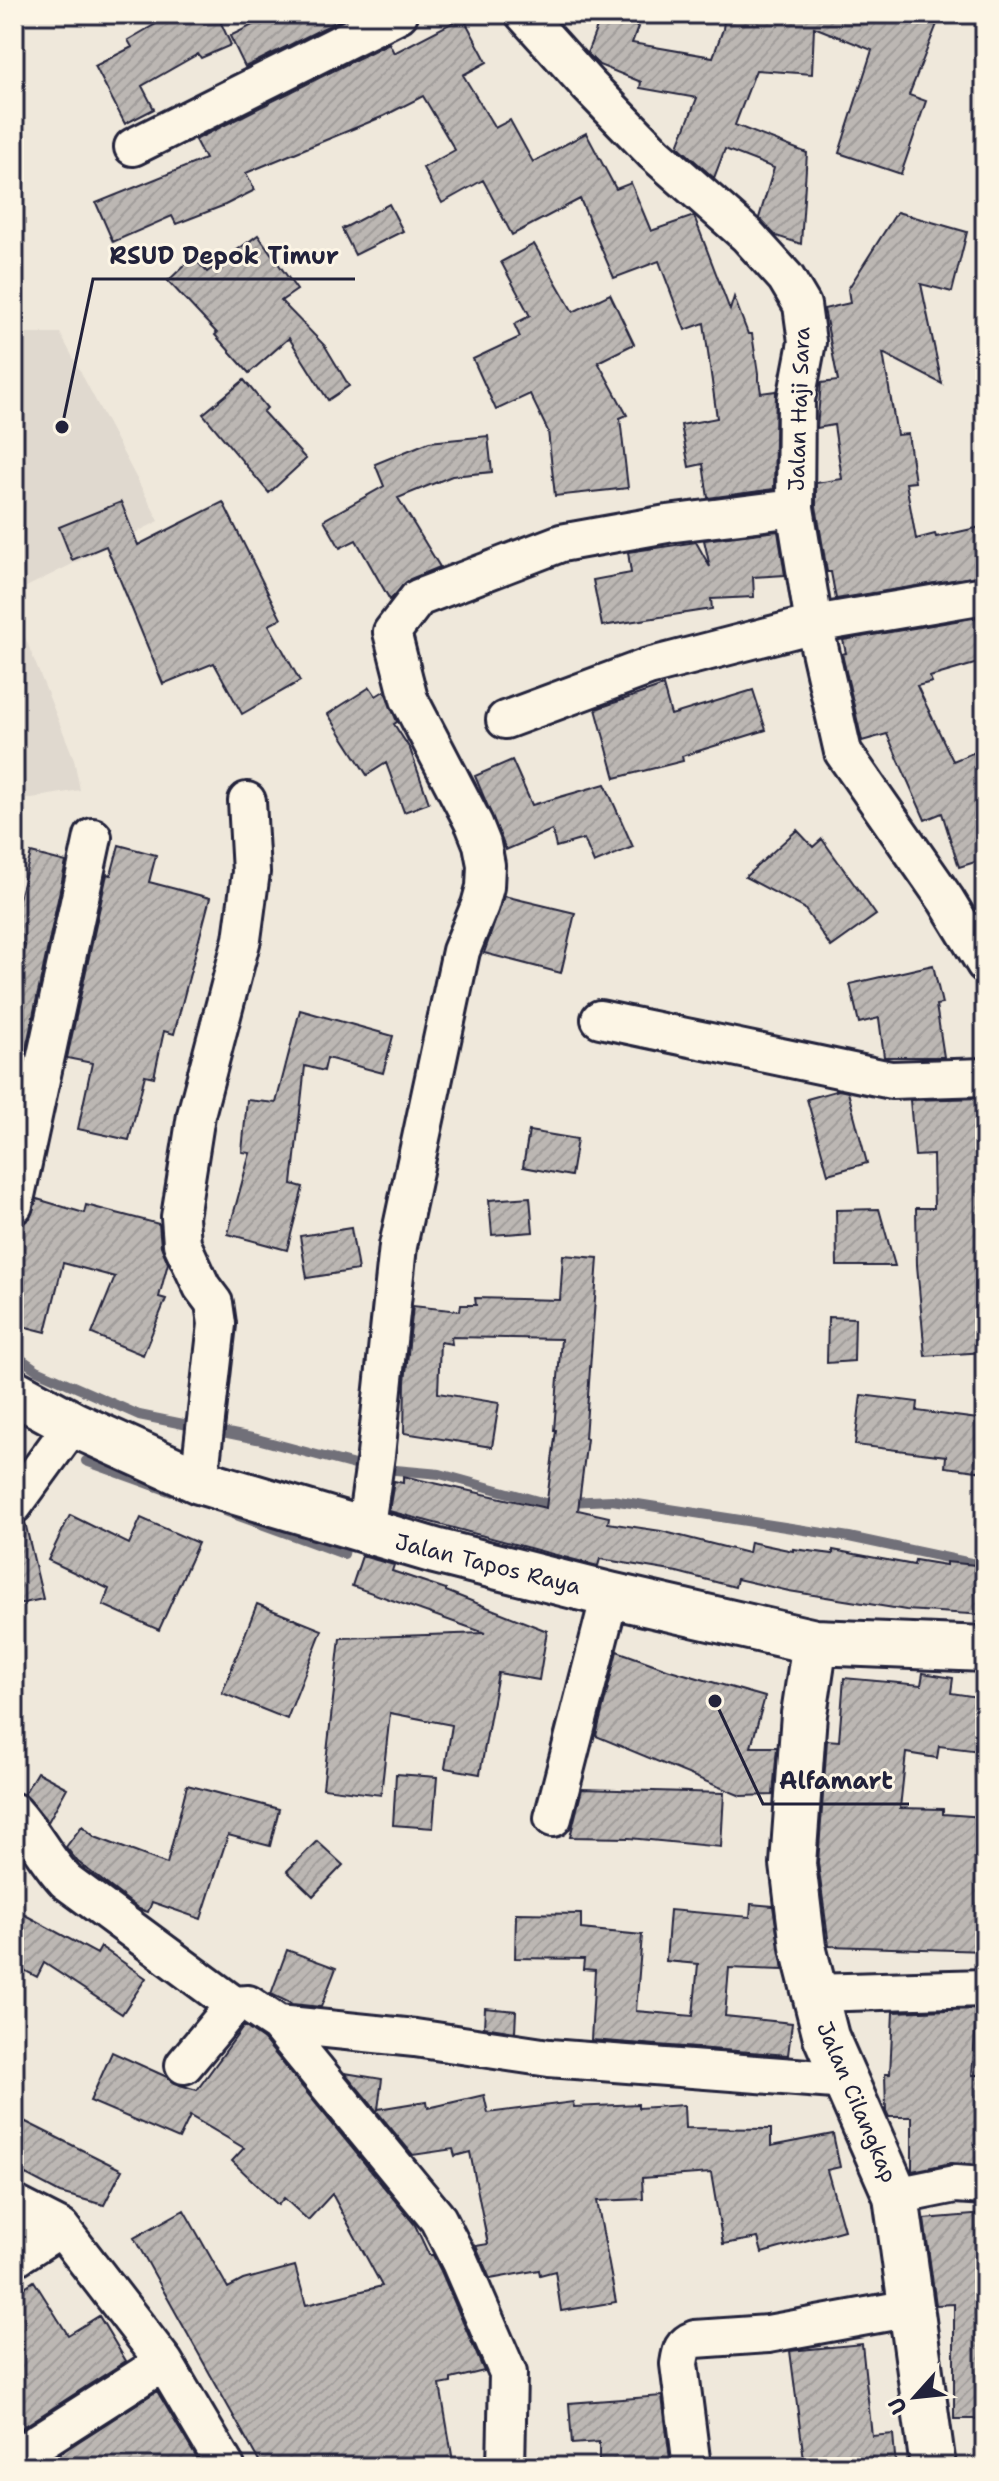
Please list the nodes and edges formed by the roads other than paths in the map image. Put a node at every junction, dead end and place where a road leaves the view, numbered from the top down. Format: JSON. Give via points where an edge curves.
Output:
{"nodes":[{"id":1,"x":399,"y":14,"type":"edge"},
{"id":2,"x":524,"y":14,"type":"edge"},
{"id":3,"x":133,"y":147,"type":"dead end"},
{"id":4,"x":795,"y":508,"type":"junction"},
{"id":5,"x":985,"y":595,"type":"edge"},
{"id":6,"x":814,"y":624,"type":"junction"},
{"id":7,"x":505,"y":720,"type":"dead end"},
{"id":8,"x":247,"y":801,"type":"dead end"},
{"id":9,"x":93,"y":837,"type":"dead end"},
{"id":10,"x":985,"y":964,"type":"edge"},
{"id":11,"x":600,"y":1019,"type":"dead end"},
{"id":12,"x":985,"y":1077,"type":"edge"},
{"id":13,"x":14,"y":1205,"type":"edge"},
{"id":14,"x":14,"y":1392,"type":"edge"},
{"id":15,"x":73,"y":1424,"type":"junction"},
{"id":16,"x":202,"y":1451,"type":"junction"},
{"id":17,"x":14,"y":1505,"type":"edge"},
{"id":18,"x":365,"y":1532,"type":"junction"},
{"id":19,"x":610,"y":1595,"type":"junction"},
{"id":20,"x":815,"y":1642,"type":"junction"},
{"id":21,"x":985,"y":1649,"type":"edge"},
{"id":22,"x":14,"y":1812,"type":"edge"},
{"id":23,"x":553,"y":1818,"type":"dead end"},
{"id":24,"x":985,"y":1988,"type":"edge"},
{"id":25,"x":813,"y":1993,"type":"junction"},
{"id":26,"x":234,"y":2005,"type":"junction"},
{"id":27,"x":278,"y":2024,"type":"junction"},
{"id":28,"x":184,"y":2065,"type":"dead end"},
{"id":29,"x":847,"y":2081,"type":"junction"},
{"id":30,"x":985,"y":2186,"type":"edge"},
{"id":31,"x":896,"y":2196,"type":"junction"},
{"id":32,"x":14,"y":2204,"type":"edge"},
{"id":33,"x":61,"y":2228,"type":"junction"},
{"id":34,"x":14,"y":2258,"type":"edge"},
{"id":35,"x":911,"y":2308,"type":"junction"},
{"id":36,"x":164,"y":2362,"type":"junction"},
{"id":37,"x":14,"y":2458,"type":"edge"},
{"id":38,"x":226,"y":2467,"type":"edge"},
{"id":39,"x":506,"y":2467,"type":"edge"},
{"id":40,"x":692,"y":2467,"type":"edge"},
{"id":41,"x":933,"y":2467,"type":"edge"}],
"edges":[{"from":1,"to":3,"type":"street"},
{"from":2,"to":4,"type":"street","name":"Jalan Haji Sara","via":[[654,153],[747,235],[786,278],[802,305],[807,342],[796,400]]},
{"from":4,"to":6,"type":"street","name":"Jalan Haji Sara"},
{"from":4,"to":18,"type":"street","via":[[561,543],[418,598],[392,632],[409,699],[474,824],[486,865],[480,905],[461,951],[398,1246]]},
{"from":5,"to":6,"type":"street"},
{"from":6,"to":7,"type":"street","via":[[648,667]]},
{"from":6,"to":10,"type":"street","name":"Jalan Haji Sara","via":[[843,752]]},
{"from":8,"to":16,"type":"street","via":[[251,872],[242,939],[196,1115],[180,1217],[182,1244],[214,1303],[217,1324]]},
{"from":9,"to":13,"type":"street"},
{"from":11,"to":12,"type":"street","via":[[891,1080]]},
{"from":14,"to":15,"type":"main road","name":"Jalan Tapos Raya"},
{"from":15,"to":16,"type":"main road","name":"Jalan Tapos Raya"},
{"from":15,"to":17,"type":"street"},
{"from":16,"to":18,"type":"main road","name":"Jalan Tapos Raya"},
{"from":18,"to":19,"type":"main road","name":"Jalan Tapos Raya"},
{"from":19,"to":20,"type":"main road","name":"Jalan Tapos Raya"},
{"from":19,"to":23,"type":"street"},
{"from":20,"to":21,"type":"main road","name":"Jalan Tapos Raya"},
{"from":20,"to":25,"type":"main road","name":"Jalan Cilangkap","via":[[793,1864]]},
{"from":22,"to":26,"type":"street","via":[[66,1881]]},
{"from":24,"to":25,"type":"street"},
{"from":25,"to":29,"type":"main road","name":"Jalan Cilangkap"},
{"from":26,"to":27,"type":"street","via":[[248,2004]]},
{"from":26,"to":28,"type":"street"},
{"from":27,"to":29,"type":"street","via":[[549,2058]]},
{"from":27,"to":39,"type":"street","via":[[438,2219],[508,2373]]},
{"from":29,"to":31,"type":"main road","name":"Jalan Cilangkap"},
{"from":30,"to":31,"type":"street","via":[[955,2184]]},
{"from":31,"to":35,"type":"main road","name":"Jalan Cilangkap"},
{"from":32,"to":33,"type":"street"},
{"from":33,"to":34,"type":"street"},
{"from":33,"to":36,"type":"street"},
{"from":35,"to":40,"type":"street","via":[[768,2334],[686,2342],[679,2364]]},
{"from":35,"to":41,"type":"main road","name":"Jalan Cilangkap"},
{"from":36,"to":37,"type":"street"},
{"from":36,"to":38,"type":"street"}]}
